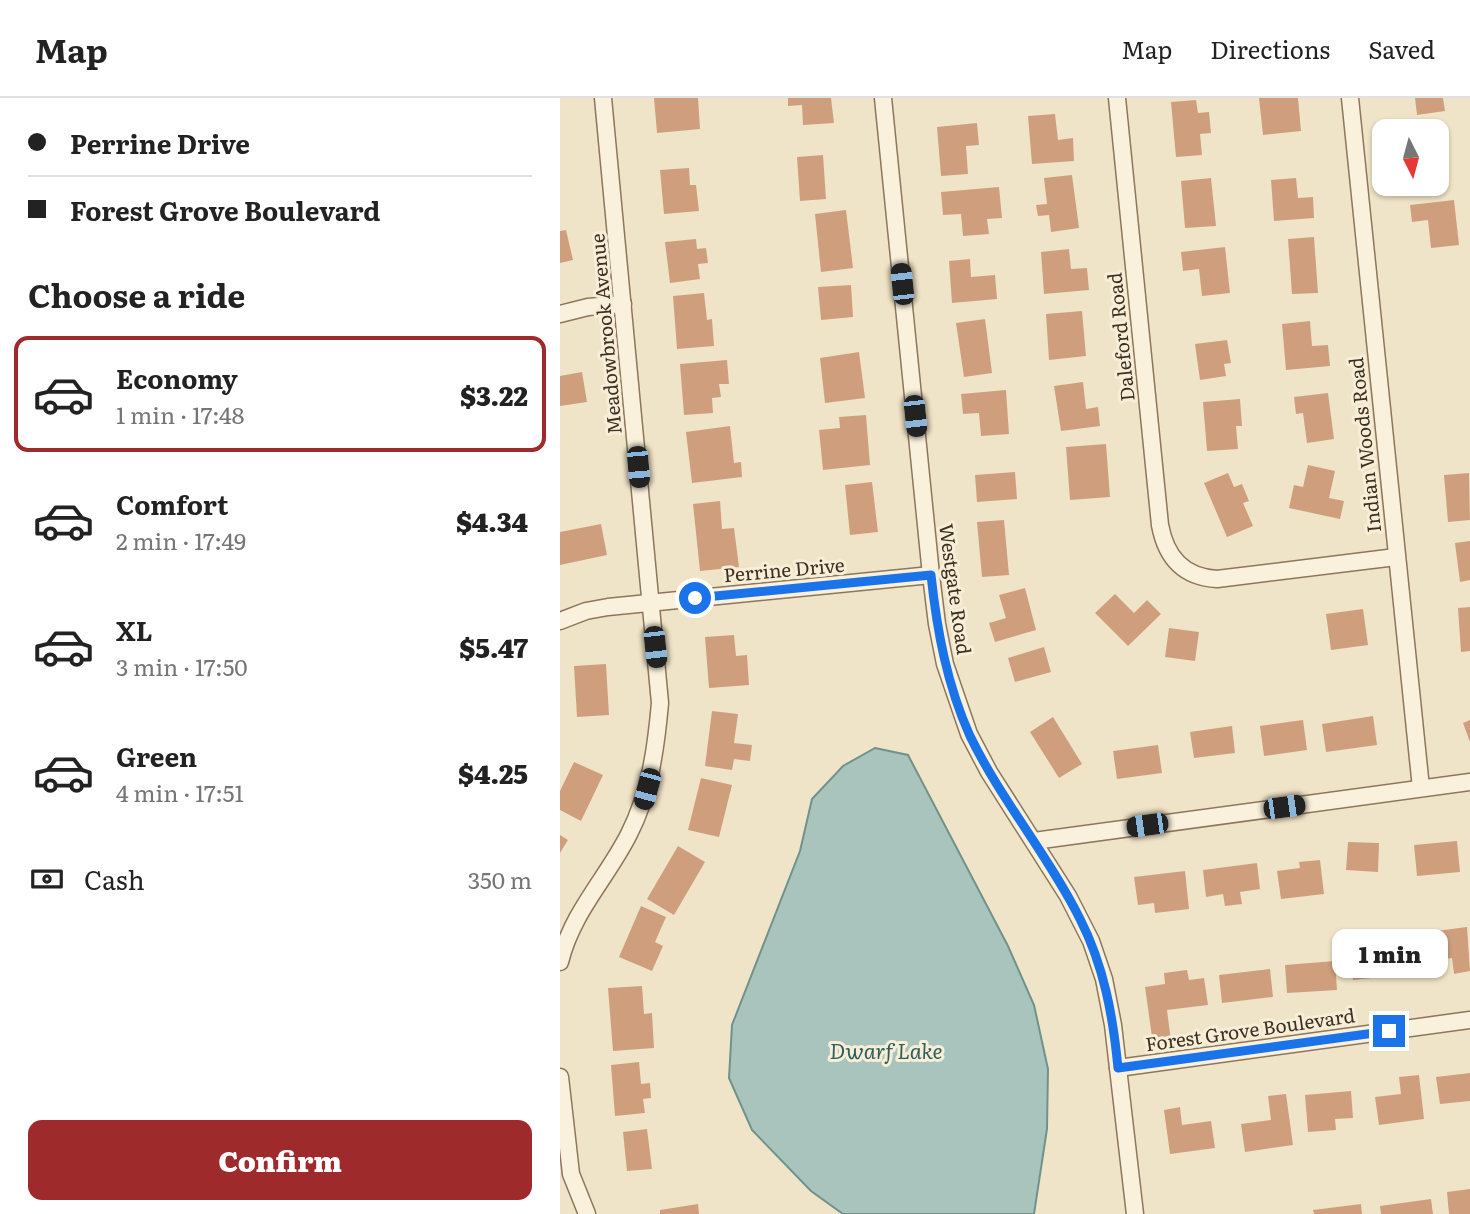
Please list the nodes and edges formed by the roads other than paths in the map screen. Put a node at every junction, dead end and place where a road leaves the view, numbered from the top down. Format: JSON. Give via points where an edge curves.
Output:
{"nodes":[{"id":1,"x":603,"y":98,"type":"edge"},
{"id":2,"x":883,"y":98,"type":"edge"},
{"id":3,"x":1116,"y":98,"type":"edge"},
{"id":4,"x":1350,"y":98,"type":"edge"},
{"id":5,"x":623,"y":304,"type":"junction"},
{"id":6,"x":560,"y":314,"type":"edge"},
{"id":7,"x":1396,"y":557,"type":"junction"},
{"id":8,"x":931,"y":575,"type":"junction"},
{"id":9,"x":650,"y":602,"type":"junction"},
{"id":10,"x":560,"y":621,"type":"edge"},
{"id":11,"x":1470,"y":782,"type":"edge"},
{"id":12,"x":1422,"y":788,"type":"junction"},
{"id":13,"x":1034,"y":841,"type":"junction"},
{"id":14,"x":560,"y":962,"type":"edge"},
{"id":15,"x":1470,"y":1020,"type":"edge"},
{"id":16,"x":1118,"y":1068,"type":"junction"},
{"id":17,"x":560,"y":1077,"type":"edge"},
{"id":18,"x":587,"y":1214,"type":"edge"},
{"id":19,"x":1135,"y":1214,"type":"edge"}],
"edges":[{"from":1,"to":5,"type":"street","name":"Meadowbrook Avenue"},
{"from":2,"to":8,"type":"street","name":"Westgate Road"},
{"from":3,"to":7,"type":"street","name":"Daleford Road","via":[[1160,525],[1168,551],[1179,566],[1197,576],[1217,579]]},
{"from":4,"to":7,"type":"street","name":"Indian Woods Road"},
{"from":5,"to":6,"type":"street"},
{"from":5,"to":9,"type":"street","name":"Meadowbrook Avenue"},
{"from":7,"to":12,"type":"street","name":"Indian Woods Road"},
{"from":8,"to":9,"type":"street","name":"Perrine Drive"},
{"from":8,"to":13,"type":"street","name":"Westgate Road","via":[[940,641],[959,709],[989,772]]},
{"from":9,"to":10,"type":"street","name":"Perrine Drive","via":[[586,611]]},
{"from":9,"to":14,"type":"street","name":"Meadowbrook Avenue","via":[[660,702],[651,773],[629,834],[581,909]]},
{"from":11,"to":12,"type":"street"},
{"from":12,"to":13,"type":"street"},
{"from":13,"to":16,"type":"street","name":"Westgate Road","via":[[1091,942],[1111,1010]]},
{"from":15,"to":16,"type":"street","name":"Forest Grove Boulevard"},
{"from":16,"to":19,"type":"street","name":"Westgate Road"},
{"from":17,"to":18,"type":"street","via":[[571,1174]]}]}
